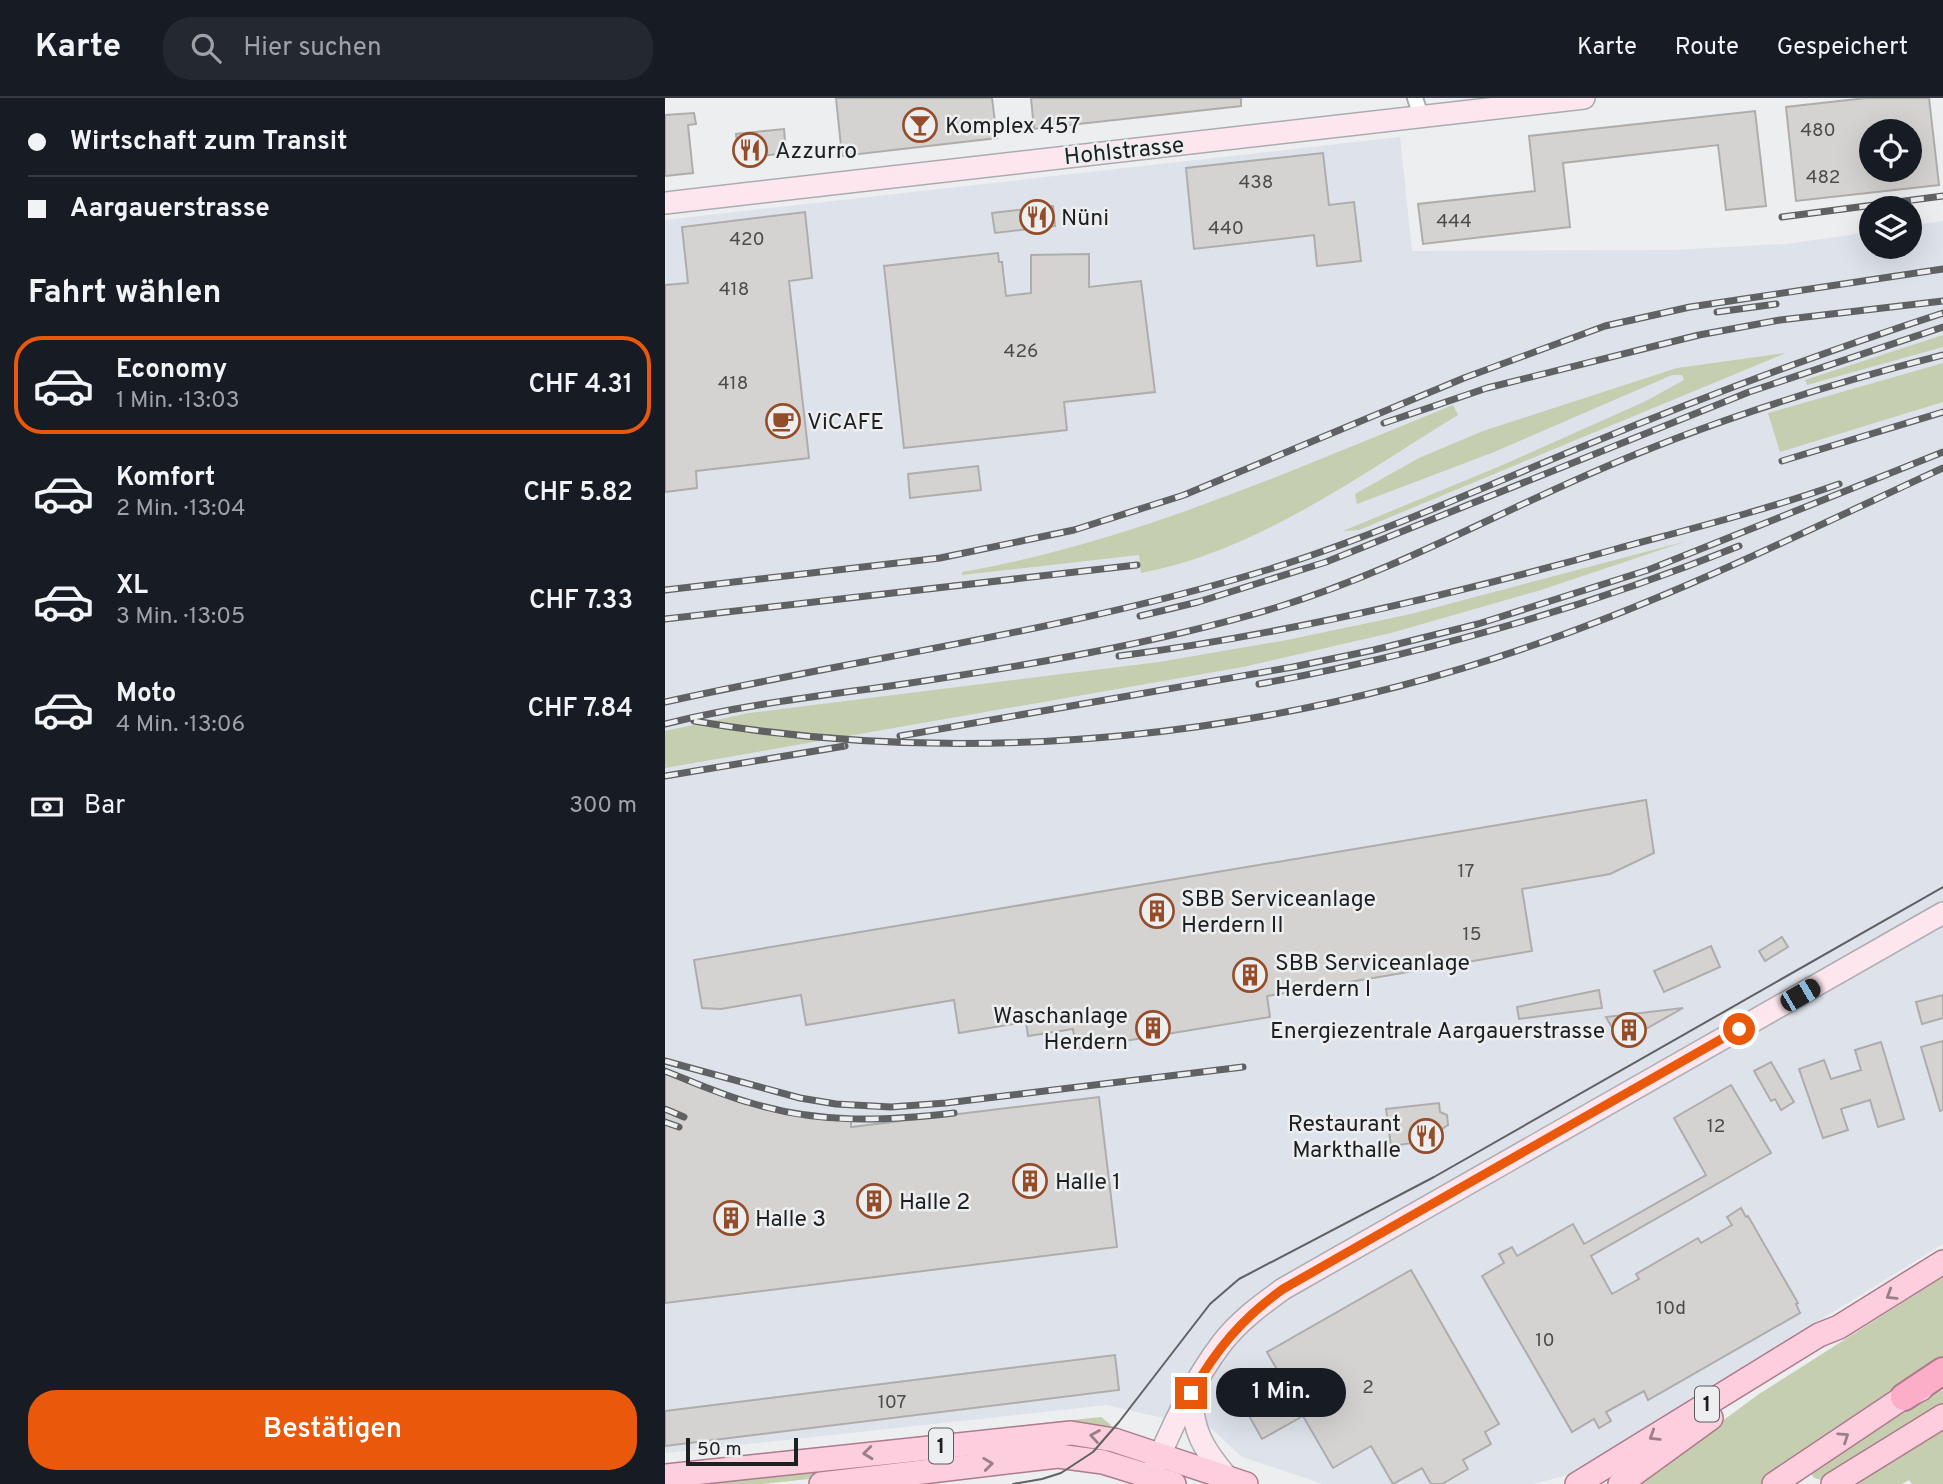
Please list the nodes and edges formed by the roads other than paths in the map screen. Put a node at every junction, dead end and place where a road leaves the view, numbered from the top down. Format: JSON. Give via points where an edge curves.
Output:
{"nodes":[{"id":1,"x":1584,"y":98,"type":"edge"},
{"id":2,"x":1418,"y":107,"type":"edge"},
{"id":3,"x":665,"y":203,"type":"edge"},
{"id":4,"x":1943,"y":913,"type":"edge"},
{"id":5,"x":1943,"y":1262,"type":"edge"},
{"id":6,"x":1839,"y":1327,"type":"junction"},
{"id":7,"x":1943,"y":1371,"type":"edge"},
{"id":8,"x":1943,"y":1380,"type":"edge"},
{"id":9,"x":1191,"y":1393,"type":"junction"},
{"id":10,"x":1904,"y":1397,"type":"junction"},
{"id":11,"x":1943,"y":1416,"type":"edge"},
{"id":12,"x":1156,"y":1472,"type":"edge"},
{"id":13,"x":665,"y":1476,"type":"edge"},
{"id":14,"x":1781,"y":1479,"type":"edge"},
{"id":15,"x":1237,"y":1481,"type":"edge"},
{"id":16,"x":821,"y":1484,"type":"edge"},
{"id":17,"x":1174,"y":1484,"type":"edge"},
{"id":18,"x":1577,"y":1484,"type":"edge"},
{"id":19,"x":1620,"y":1484,"type":"edge"},
{"id":20,"x":1833,"y":1484,"type":"edge"}],
"edges":[{"from":1,"to":2,"type":"street","name":"Hohlstrasse"},
{"from":2,"to":3,"type":"street","name":"Hohlstrasse"},
{"from":4,"to":9,"type":"street","via":[[1283,1289],[1223,1342]]},
{"from":5,"to":6,"type":"main road","number":"1","one_way":true},
{"from":6,"to":18,"type":"main road","number":"1","one_way":true},
{"from":6,"to":19,"type":"main road","via":[[1825,1344]]},
{"from":7,"to":10,"type":"highway"},
{"from":8,"to":10,"type":"main road"},
{"from":9,"to":12,"type":"street"},
{"from":9,"to":15,"type":"street","via":[[1198,1436],[1206,1452]]},
{"from":14,"to":10,"type":"main road","one_way":true},
{"from":11,"to":20,"type":"main road"},
{"from":12,"to":13,"type":"main road","number":"1","one_way":true,"via":[[1107,1438],[1063,1433]]},
{"from":12,"to":15,"type":"main road","number":"1"},
{"from":16,"to":12,"type":"main road","number":"1","one_way":true,"via":[[1058,1456]]},
{"from":12,"to":17,"type":"main road","number":"1"}]}
